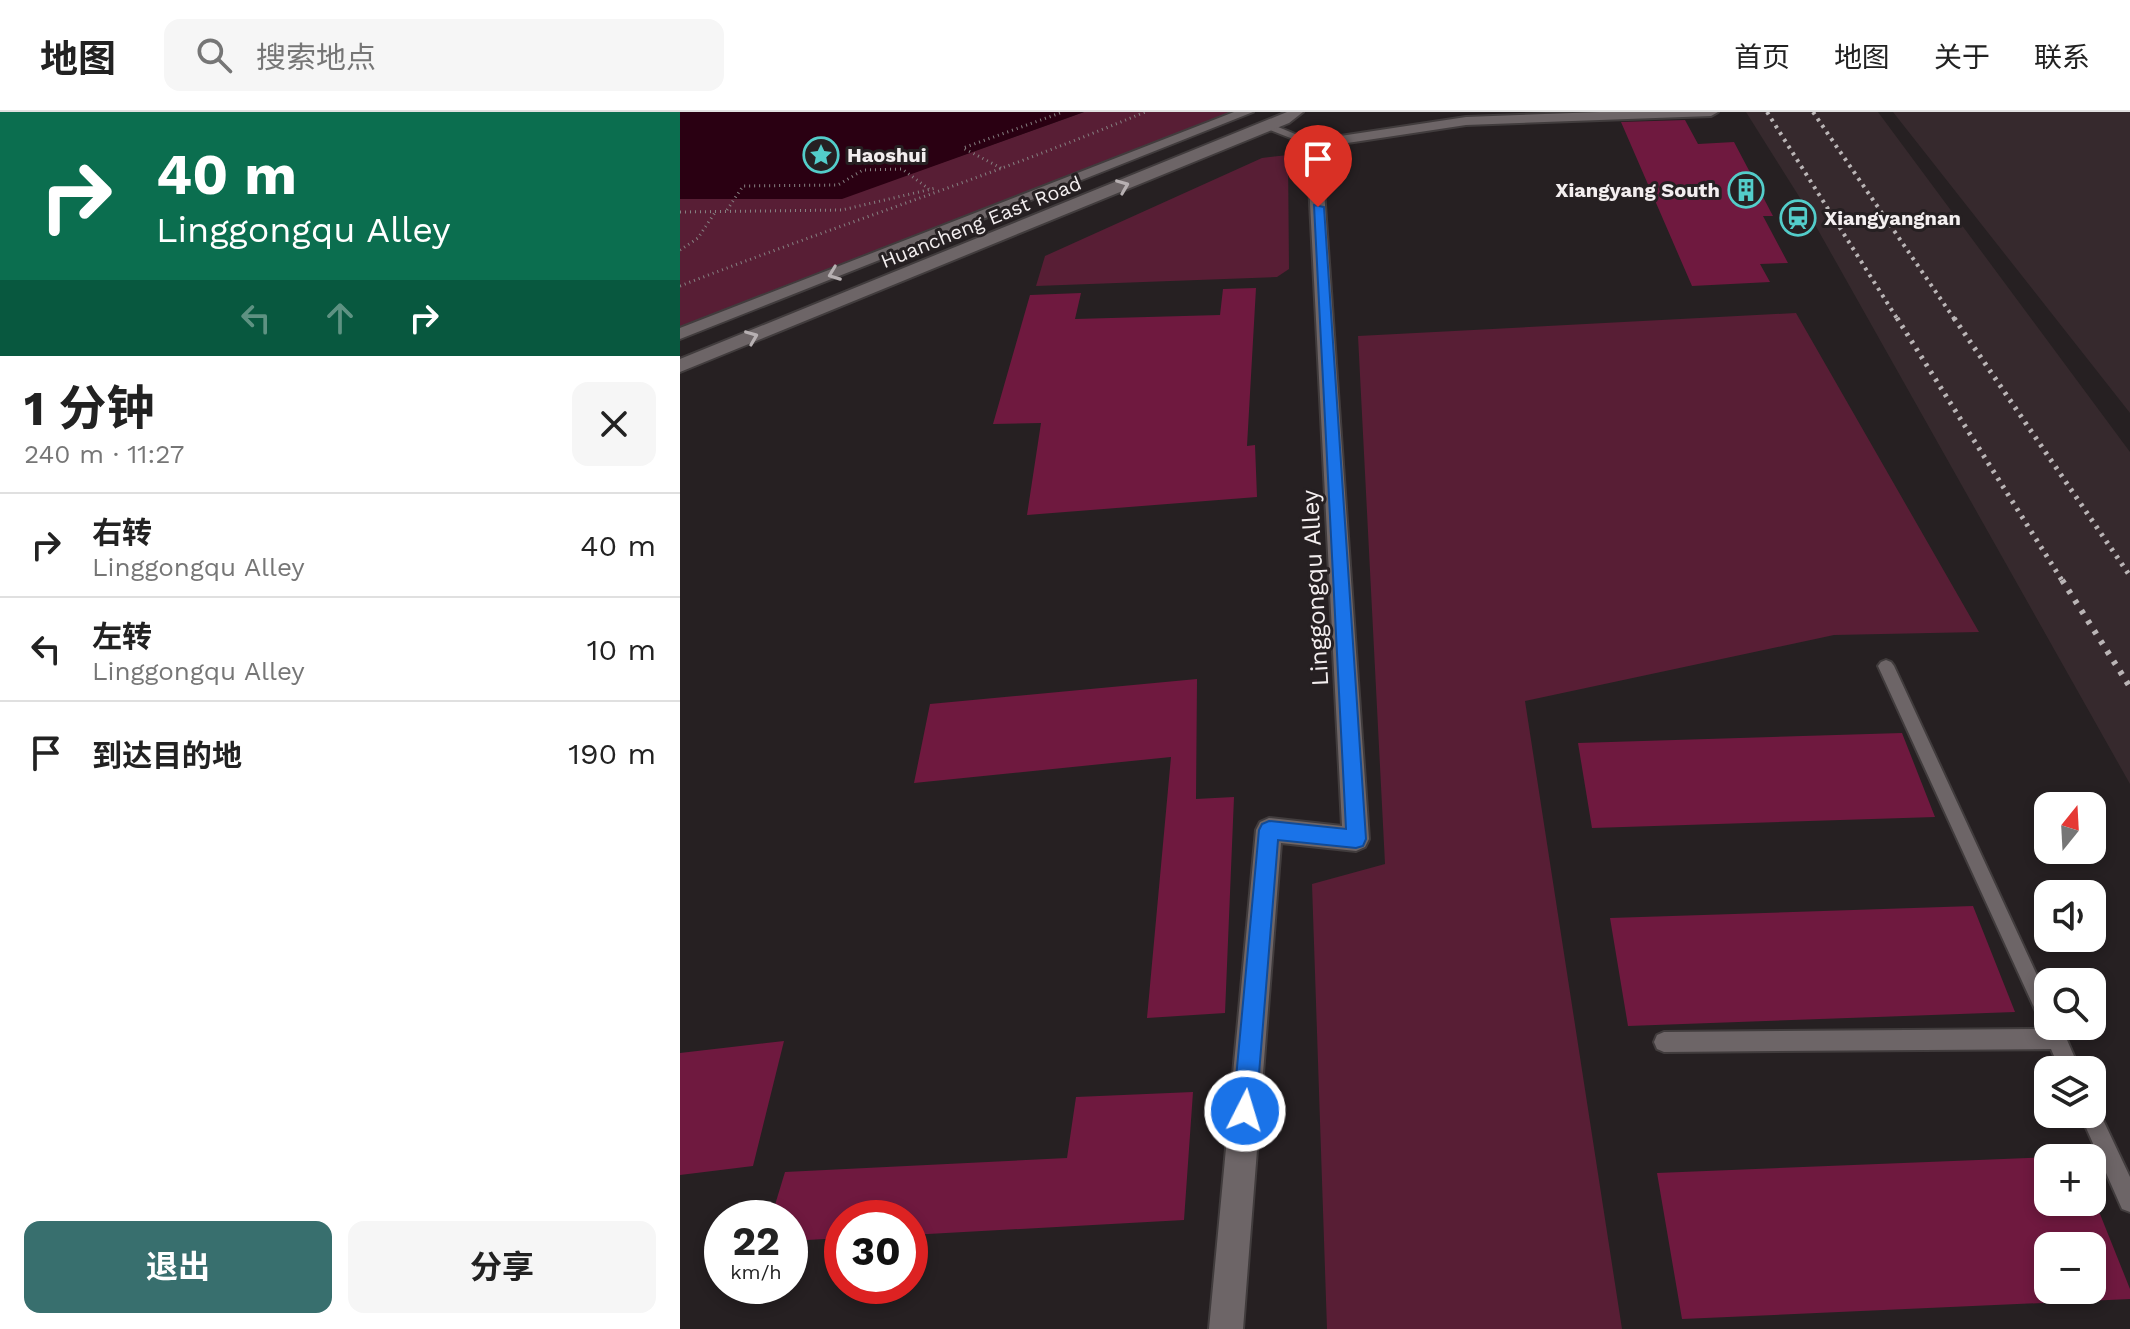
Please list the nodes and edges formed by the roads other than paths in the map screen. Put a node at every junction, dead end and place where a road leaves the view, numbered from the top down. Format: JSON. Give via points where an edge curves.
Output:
{"nodes":[{"id":1,"x":1246,"y":112,"type":"edge"},
{"id":2,"x":1296,"y":112,"type":"edge"},
{"id":3,"x":1711,"y":112,"type":"edge"},
{"id":4,"x":1268,"y":126,"type":"junction"},
{"id":5,"x":1314,"y":144,"type":"junction"},
{"id":6,"x":680,"y":334,"type":"edge"},
{"id":7,"x":680,"y":366,"type":"edge"},
{"id":8,"x":1886,"y":666,"type":"dead end"},
{"id":9,"x":2034,"y":992,"type":"edge"},
{"id":10,"x":2034,"y":1030,"type":"edge"},
{"id":11,"x":1664,"y":1042,"type":"dead end"},
{"id":12,"x":2096,"y":1128,"type":"edge"},
{"id":13,"x":2130,"y":1201,"type":"edge"},
{"id":14,"x":1226,"y":1329,"type":"edge"}],
"edges":[{"from":1,"to":6,"type":"street","name":"Huancheng East Road","one_way":true},
{"from":2,"to":4,"type":"street","name":"Huancheng East Road"},
{"from":3,"to":5,"type":"street","via":[[1466,121]]},
{"from":4,"to":5,"type":"lane"},
{"from":7,"to":4,"type":"street","name":"Huancheng East Road","one_way":true},
{"from":5,"to":14,"type":"street","name":"Linggongqu Alley","via":[[1356,839],[1269,830]]},
{"from":8,"to":9,"type":"lane"},
{"from":10,"to":11,"type":"lane"},
{"from":12,"to":13,"type":"lane"}]}
